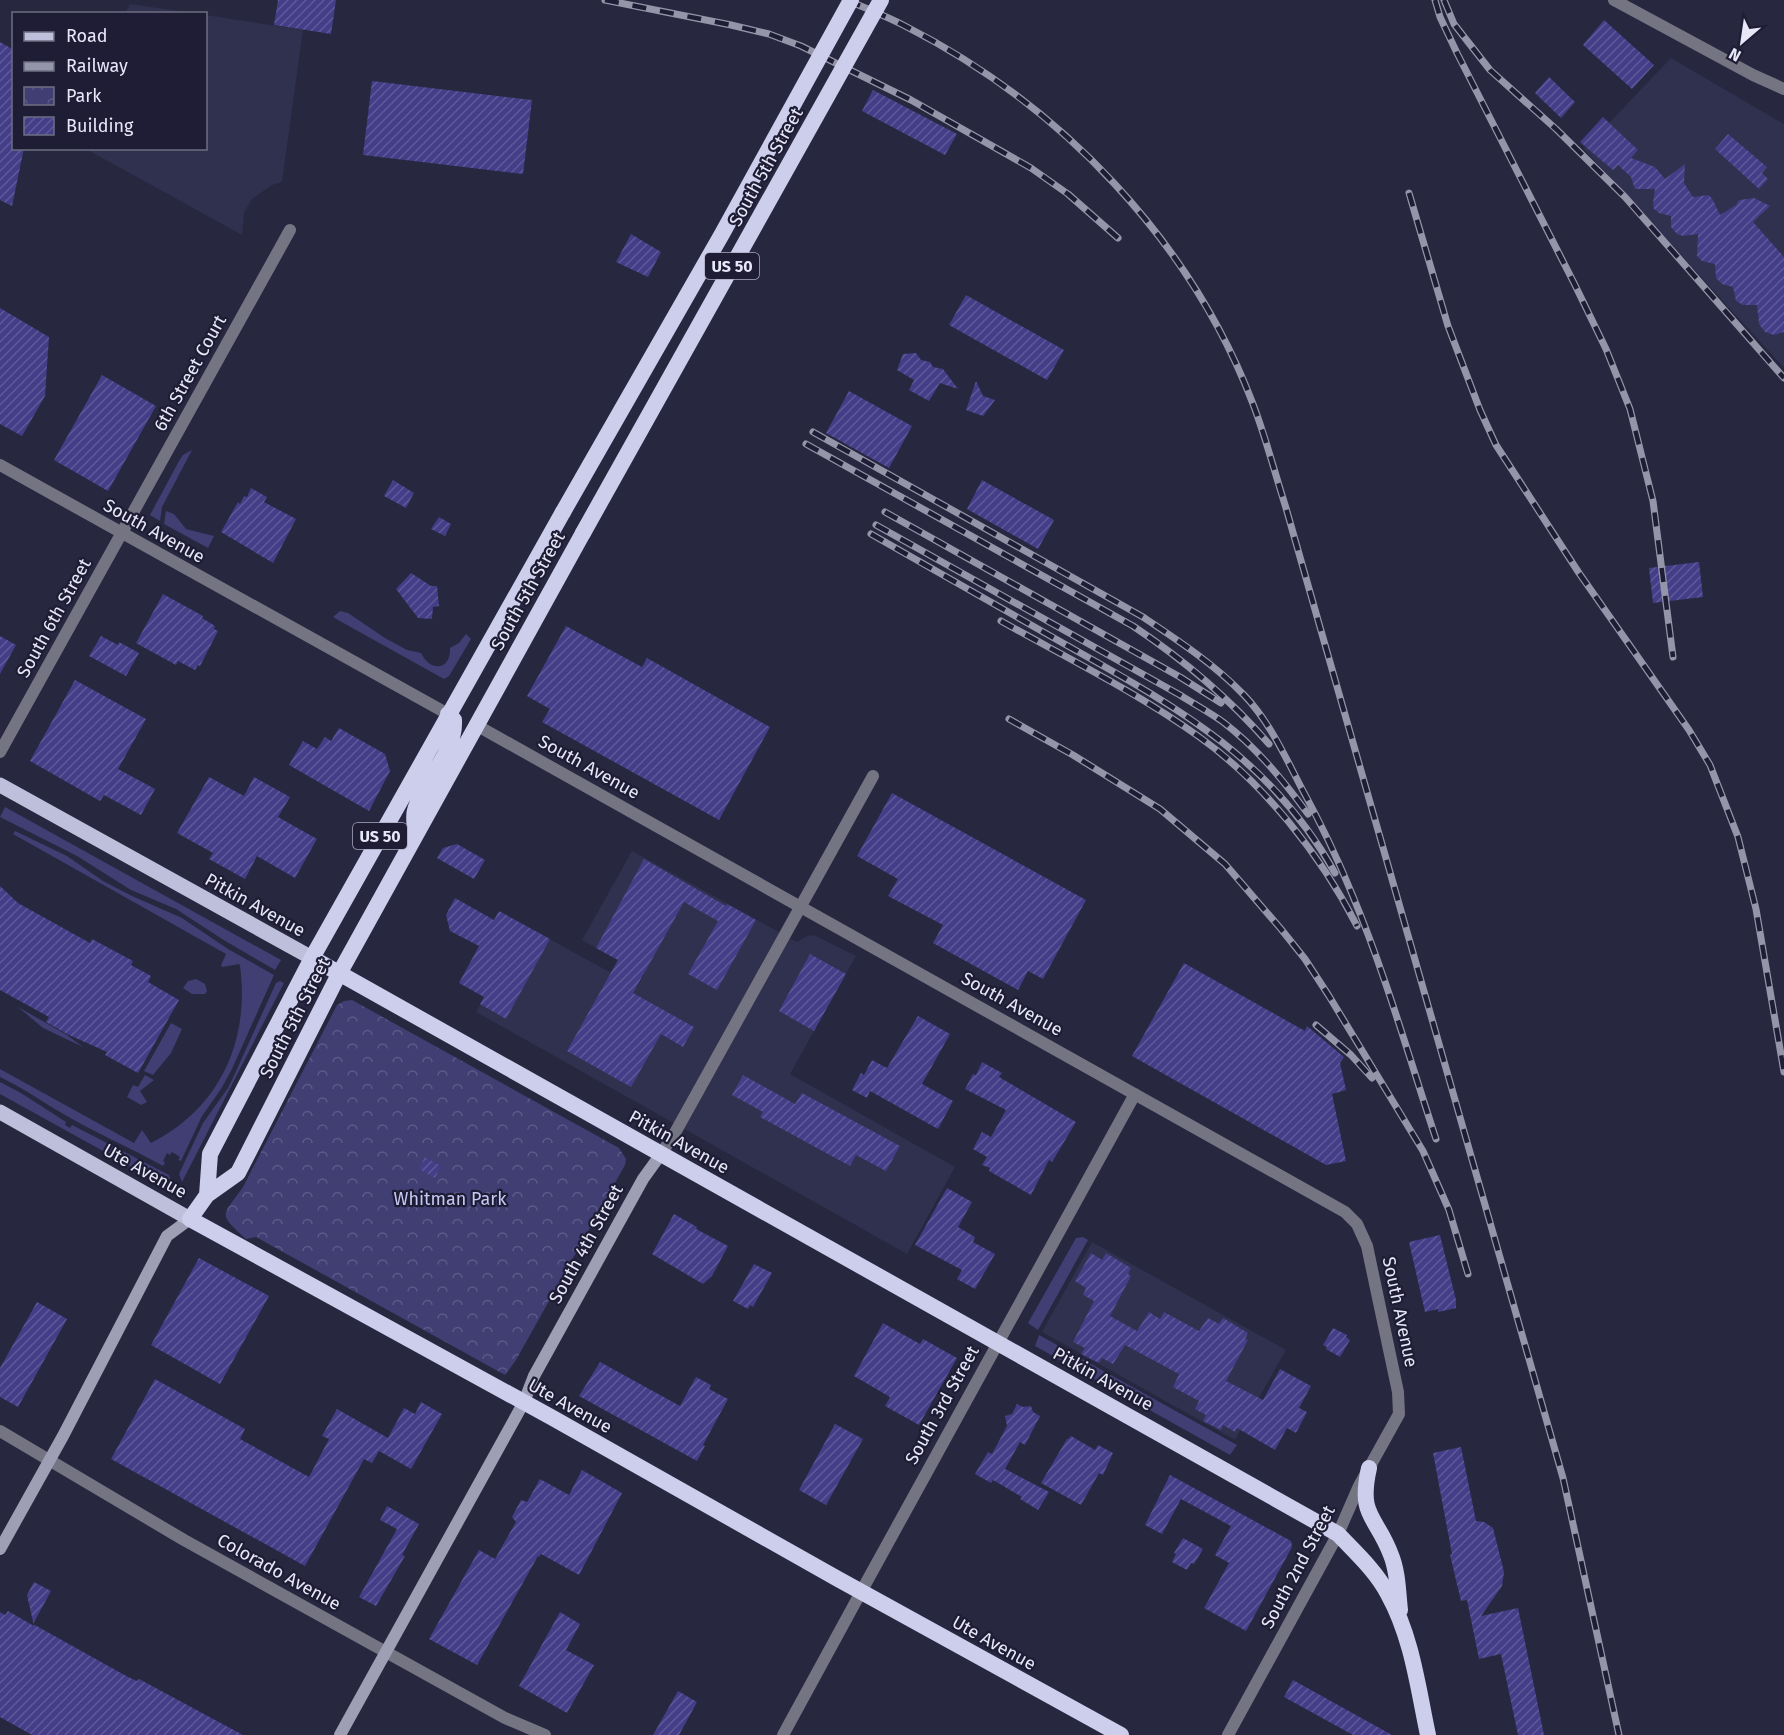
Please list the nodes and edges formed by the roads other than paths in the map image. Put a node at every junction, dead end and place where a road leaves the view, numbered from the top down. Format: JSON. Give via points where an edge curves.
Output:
{"nodes":[{"id":1,"x":851,"y":0,"type":"edge"},
{"id":2,"x":881,"y":0,"type":"edge"},
{"id":3,"x":1614,"y":0,"type":"edge"},
{"id":4,"x":1784,"y":89,"type":"edge"},
{"id":5,"x":290,"y":230,"type":"dead end"},
{"id":6,"x":0,"y":465,"type":"edge"},
{"id":7,"x":122,"y":533,"type":"junction"},
{"id":8,"x":448,"y":714,"type":"junction"},
{"id":9,"x":476,"y":725,"type":"junction"},
{"id":10,"x":0,"y":752,"type":"edge"},
{"id":11,"x":873,"y":777,"type":"dead end"},
{"id":12,"x":0,"y":785,"type":"edge"},
{"id":13,"x":415,"y":835,"type":"junction"},
{"id":14,"x":800,"y":906,"type":"junction"},
{"id":15,"x":312,"y":958,"type":"junction"},
{"id":16,"x":339,"y":974,"type":"junction"},
{"id":17,"x":1135,"y":1094,"type":"junction"},
{"id":18,"x":0,"y":1112,"type":"edge"},
{"id":19,"x":661,"y":1154,"type":"junction"},
{"id":20,"x":207,"y":1195,"type":"junction"},
{"id":21,"x":190,"y":1219,"type":"junction"},
{"id":22,"x":998,"y":1343,"type":"junction"},
{"id":23,"x":524,"y":1402,"type":"junction"},
{"id":24,"x":1399,"y":1414,"type":"joint"},
{"id":25,"x":0,"y":1431,"type":"edge"},
{"id":26,"x":49,"y":1461,"type":"junction"},
{"id":27,"x":1369,"y":1468,"type":"junction"},
{"id":28,"x":1338,"y":1534,"type":"junction"},
{"id":29,"x":0,"y":1549,"type":"edge"},
{"id":30,"x":861,"y":1592,"type":"junction"},
{"id":31,"x":1401,"y":1620,"type":"junction"},
{"id":32,"x":386,"y":1653,"type":"junction"},
{"id":33,"x":340,"y":1735,"type":"edge"},
{"id":34,"x":545,"y":1735,"type":"edge"},
{"id":35,"x":783,"y":1735,"type":"edge"},
{"id":36,"x":1121,"y":1735,"type":"edge"},
{"id":37,"x":1228,"y":1735,"type":"edge"},
{"id":38,"x":1428,"y":1735,"type":"edge"}],
"edges":[{"from":1,"to":8,"type":"highway","name":"South 5th Street","number":"US 50","bridge":true},
{"from":2,"to":9,"type":"highway","name":"South 5th Street","number":"US 50","bridge":true},
{"from":3,"to":4,"type":"street"},
{"from":5,"to":7,"type":"street","name":"6th Street Court"},
{"from":6,"to":7,"type":"street","name":"South Avenue"},
{"from":7,"to":8,"type":"street","name":"South Avenue"},
{"from":7,"to":10,"type":"street","name":"South 6th Street"},
{"from":8,"to":13,"type":"highway","via":[[455,729],[414,811]]},
{"from":8,"to":15,"type":"highway","name":"South 5th Street","number":"US 50"},
{"from":9,"to":13,"type":"highway","name":"South 5th Street","number":"US 50"},
{"from":9,"to":14,"type":"street","name":"South Avenue"},
{"from":11,"to":14,"type":"street","name":"South 4th Street"},
{"from":12,"to":15,"type":"main road","name":"Pitkin Avenue"},
{"from":13,"to":16,"type":"highway","name":"South 5th Street","number":"US 50"},
{"from":14,"to":17,"type":"street","name":"South Avenue"},
{"from":14,"to":19,"type":"street","name":"South 4th Street"},
{"from":15,"to":16,"type":"highway","name":"Pitkin Avenue"},
{"from":15,"to":20,"type":"highway","name":"South 5th Street","number":"US 50","via":[[210,1154]]},
{"from":16,"to":19,"type":"highway","name":"Pitkin Avenue"},
{"from":16,"to":20,"type":"highway","name":"South 5th Street","number":"US 50","via":[[238,1173]]},
{"from":17,"to":22,"type":"street","name":"South 3rd Street"},
{"from":17,"to":24,"type":"street","name":"South Avenue","via":[[1353,1219],[1362,1233],[1371,1263],[1398,1392]]},
{"from":18,"to":21,"type":"main road","name":"Ute Avenue"},
{"from":19,"to":22,"type":"highway","name":"Pitkin Avenue"},
{"from":19,"to":23,"type":"main road","name":"South 4th Street","via":[[643,1179],[534,1376]]},
{"from":20,"to":21,"type":"highway","name":"South 5th Street","number":"US 50"},
{"from":21,"to":23,"type":"highway","name":"Ute Avenue"},
{"from":21,"to":26,"type":"main road","name":"South 5th Street","via":[[167,1236]]},
{"from":22,"to":28,"type":"highway","name":"Pitkin Avenue"},
{"from":22,"to":30,"type":"street","name":"South 3rd Street"},
{"from":23,"to":30,"type":"highway","name":"Ute Avenue"},
{"from":23,"to":32,"type":"main road","name":"South 4th Street"},
{"from":24,"to":27,"type":"street","name":"South 2nd Street"},
{"from":25,"to":26,"type":"street","name":"Colorado Avenue"},
{"from":26,"to":29,"type":"main road","name":"South 5th Street"},
{"from":26,"to":32,"type":"street","name":"Colorado Avenue"},
{"from":27,"to":28,"type":"street","name":"South 2nd Street"},
{"from":27,"to":31,"type":"highway","via":[[1365,1485],[1367,1509],[1393,1558]]},
{"from":28,"to":31,"type":"highway","name":"Pitkin Avenue","via":[[1372,1571]]},
{"from":28,"to":37,"type":"street","name":"South 2nd Street"},
{"from":30,"to":35,"type":"street","name":"South 3rd Street"},
{"from":30,"to":36,"type":"highway","name":"Ute Avenue"},
{"from":31,"to":38,"type":"highway"},
{"from":32,"to":33,"type":"main road","name":"South 4th Street"},
{"from":32,"to":34,"type":"street","name":"Colorado Avenue","via":[[505,1719]]}]}
